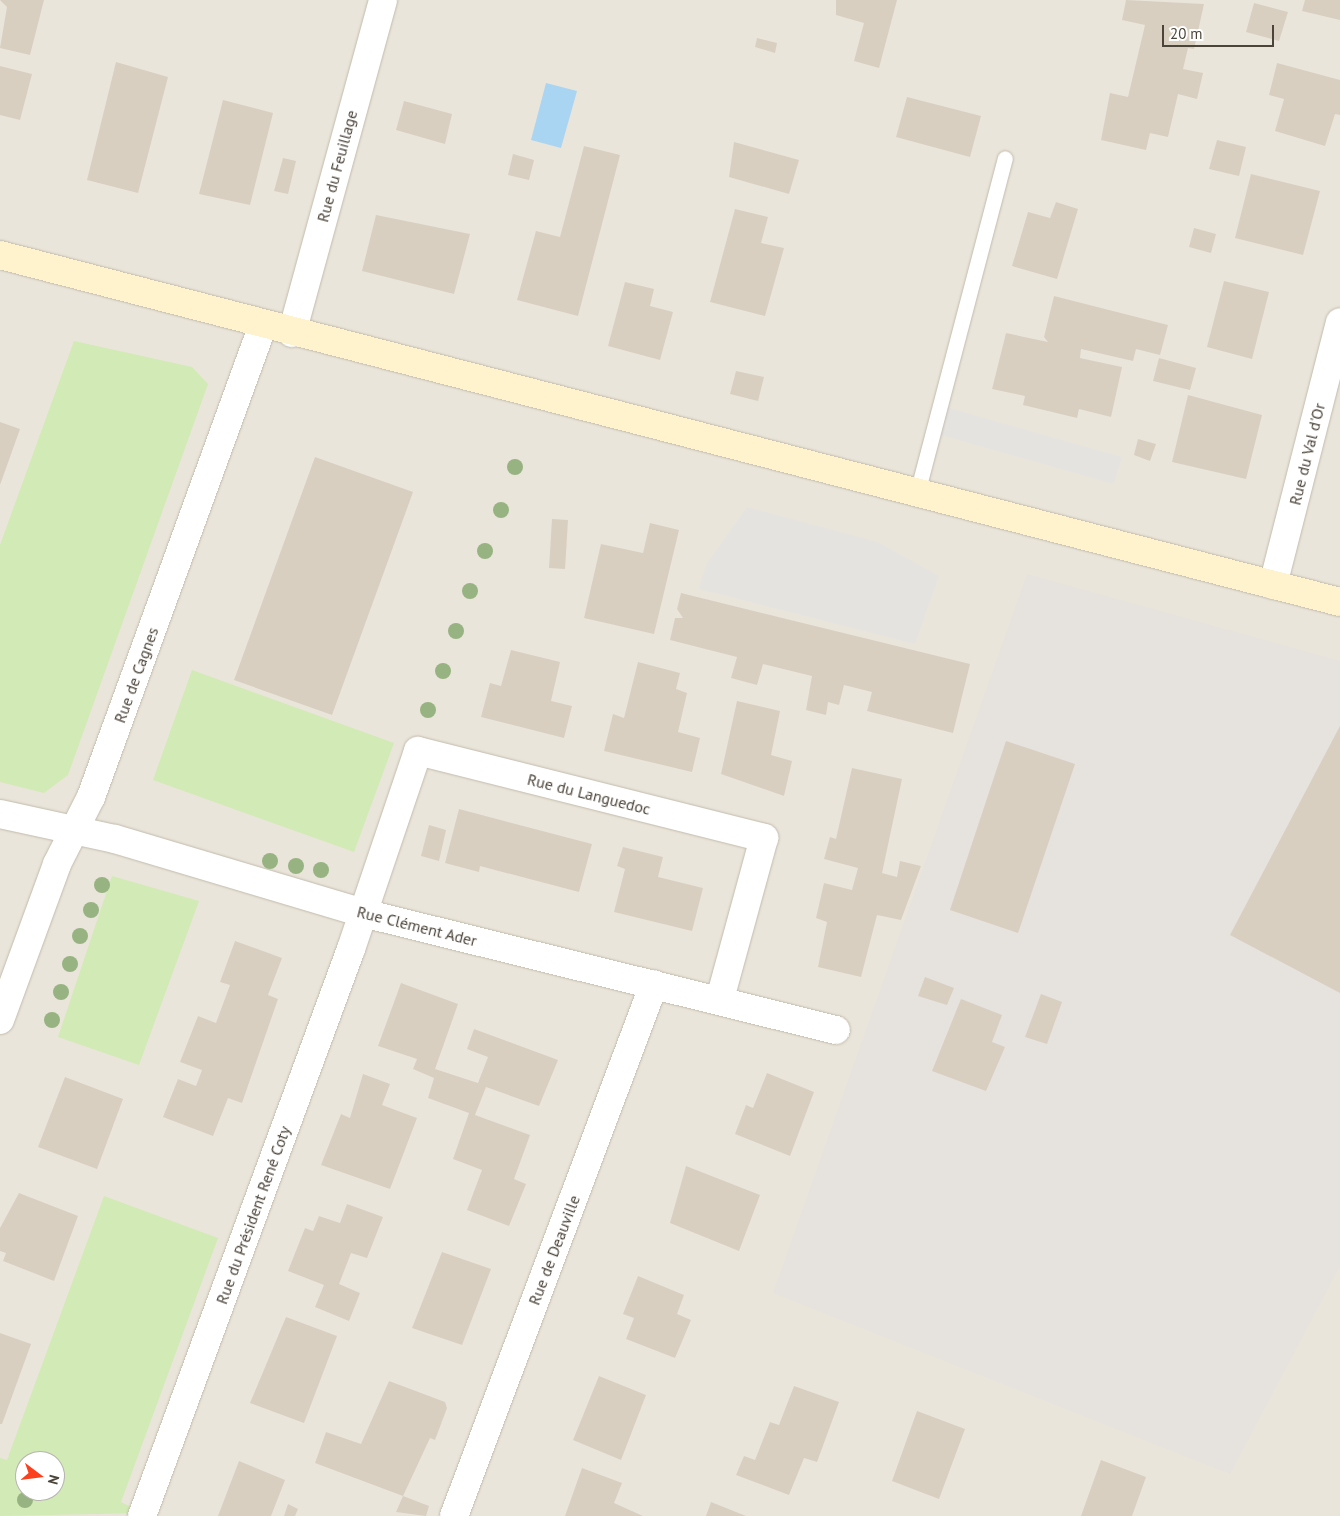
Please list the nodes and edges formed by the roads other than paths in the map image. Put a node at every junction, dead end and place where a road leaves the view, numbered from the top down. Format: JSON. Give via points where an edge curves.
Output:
{"nodes":[{"id":1,"x":382,"y":0,"type":"edge"},
{"id":2,"x":1004,"y":158,"type":"dead end"},
{"id":3,"x":0,"y":255,"type":"edge"},
{"id":4,"x":1340,"y":322,"type":"edge"},
{"id":5,"x":263,"y":325,"type":"junction"},
{"id":6,"x":292,"y":332,"type":"junction"},
{"id":7,"x":917,"y":493,"type":"junction"},
{"id":8,"x":1273,"y":585,"type":"junction"},
{"id":9,"x":1340,"y":602,"type":"edge"},
{"id":10,"x":0,"y":814,"type":"edge"},
{"id":11,"x":74,"y":830,"type":"junction"},
{"id":12,"x":364,"y":913,"type":"junction"},
{"id":13,"x":654,"y":984,"type":"junction"},
{"id":14,"x":720,"y":999,"type":"junction"},
{"id":15,"x":0,"y":1020,"type":"edge"},
{"id":16,"x":836,"y":1030,"type":"dead end"},
{"id":17,"x":142,"y":1516,"type":"edge"},
{"id":18,"x":454,"y":1516,"type":"edge"}],
"edges":[{"from":1,"to":6,"type":"street","name":"Rue du Feuillage"},
{"from":2,"to":7,"type":"lane"},
{"from":3,"to":5,"type":"main road"},
{"from":4,"to":8,"type":"street","name":"Rue du Val d'Or"},
{"from":5,"to":6,"type":"main road"},
{"from":5,"to":11,"type":"street","name":"Rue de Cagnes","via":[[91,797]]},
{"from":6,"to":7,"type":"main road"},
{"from":7,"to":8,"type":"main road"},
{"from":8,"to":9,"type":"main road"},
{"from":10,"to":11,"type":"street","name":"Rue Clément Ader"},
{"from":11,"to":12,"type":"street","name":"Rue Clément Ader"},
{"from":11,"to":15,"type":"street","name":"Rue de Cagnes"},
{"from":12,"to":13,"type":"street","name":"Rue Clément Ader"},
{"from":12,"to":14,"type":"street","name":"Rue du Languedoc","via":[[418,751],[764,838]]},
{"from":12,"to":17,"type":"street","name":"Rue du Président René Coty"},
{"from":13,"to":14,"type":"street","name":"Rue Clément Ader"},
{"from":13,"to":18,"type":"street","name":"Rue de Deauville"},
{"from":14,"to":16,"type":"street","name":"Rue Clément Ader"}]}
